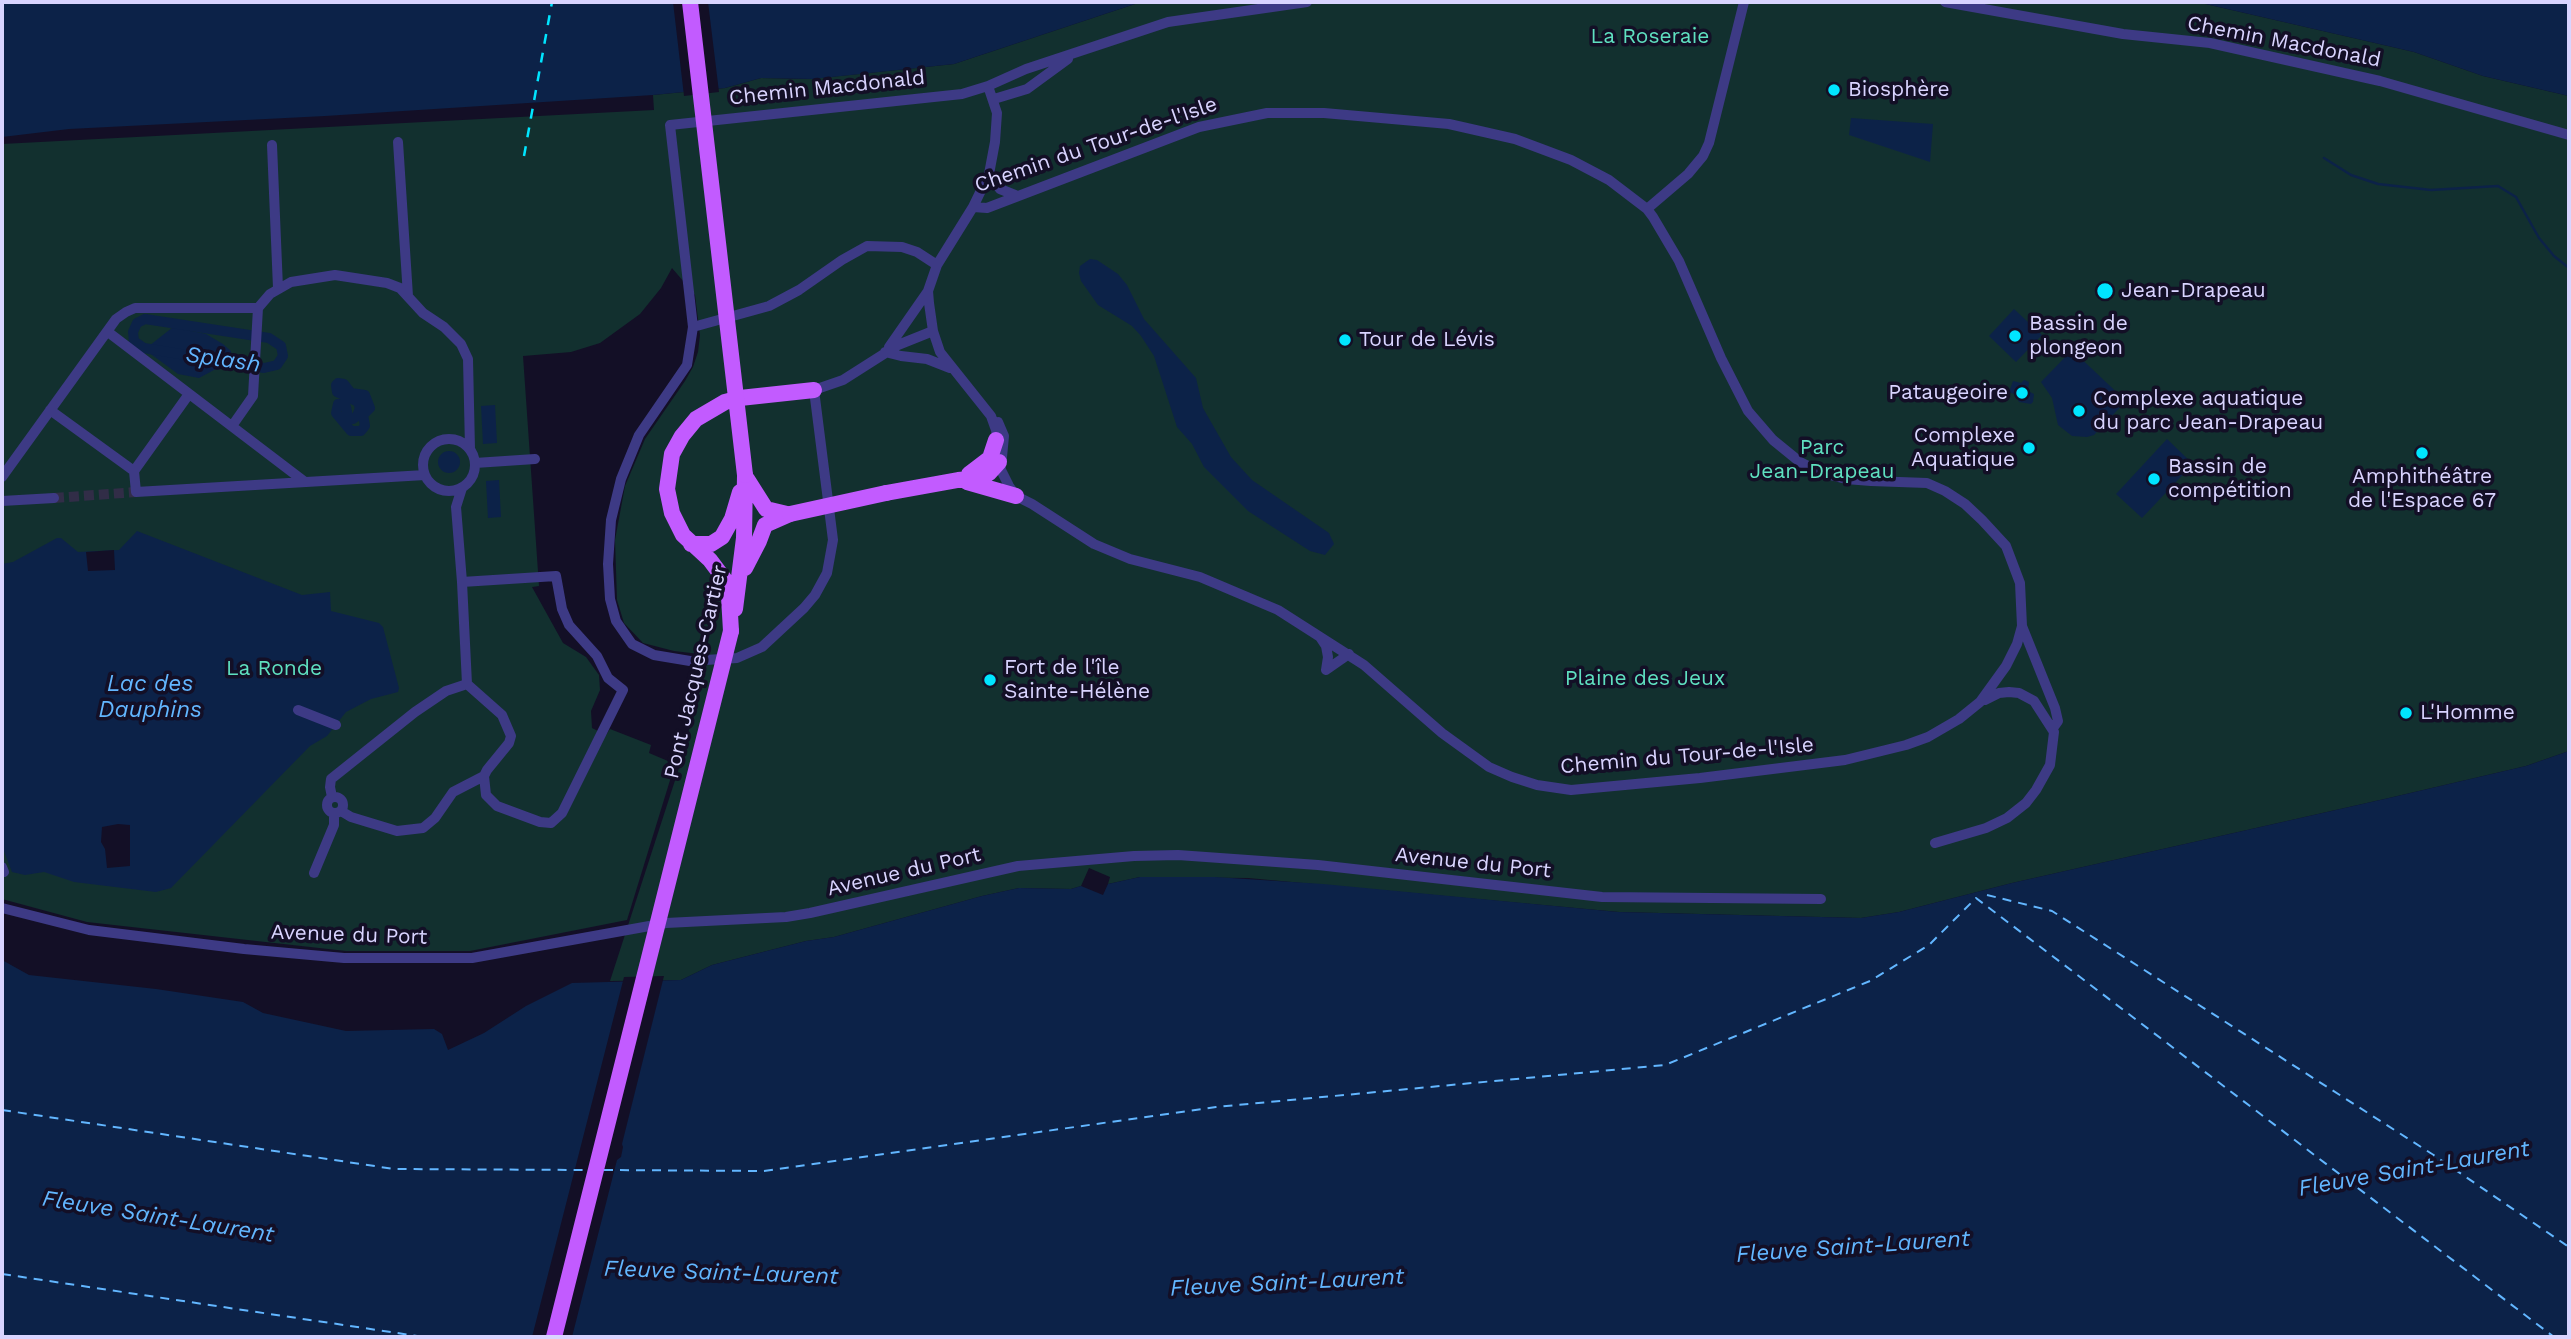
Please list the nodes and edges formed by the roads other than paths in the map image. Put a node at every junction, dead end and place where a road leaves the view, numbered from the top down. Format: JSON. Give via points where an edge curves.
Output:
{"nodes":[{"id":1,"x":690,"y":2,"type":"edge"},
{"id":2,"x":1307,"y":2,"type":"edge"},
{"id":3,"x":1744,"y":2,"type":"edge"},
{"id":4,"x":1945,"y":2,"type":"edge"},
{"id":5,"x":2019,"y":2,"type":"edge"},
{"id":6,"x":2018,"y":15,"type":"junction"},
{"id":7,"x":1076,"y":53,"type":"junction"},
{"id":8,"x":1026,"y":69,"type":"junction"},
{"id":9,"x":1034,"y":85,"type":"junction"},
{"id":10,"x":988,"y":86,"type":"junction"},
{"id":11,"x":994,"y":99,"type":"junction"},
{"id":12,"x":2569,"y":135,"type":"edge"},
{"id":13,"x":398,"y":142,"type":"dead end"},
{"id":14,"x":272,"y":145,"type":"dead end"},
{"id":15,"x":989,"y":174,"type":"junction"},
{"id":16,"x":1016,"y":195,"type":"junction"},
{"id":17,"x":973,"y":207,"type":"junction"},
{"id":18,"x":1647,"y":209,"type":"junction"},
{"id":19,"x":937,"y":265,"type":"junction"},
{"id":20,"x":278,"y":288,"type":"junction"},
{"id":21,"x":928,"y":291,"type":"junction"},
{"id":22,"x":408,"y":296,"type":"junction"},
{"id":23,"x":258,"y":308,"type":"junction"},
{"id":24,"x":693,"y":327,"type":"junction"},
{"id":25,"x":933,"y":331,"type":"junction"},
{"id":26,"x":108,"y":332,"type":"junction"},
{"id":27,"x":885,"y":352,"type":"junction"},
{"id":28,"x":953,"y":369,"type":"junction"},
{"id":29,"x":814,"y":390,"type":"junction"},
{"id":30,"x":189,"y":394,"type":"junction"},
{"id":31,"x":50,"y":410,"type":"junction"},
{"id":32,"x":991,"y":416,"type":"junction"},
{"id":33,"x":232,"y":426,"type":"junction"},
{"id":34,"x":996,"y":440,"type":"junction"},
{"id":35,"x":470,"y":449,"type":"junction"},
{"id":36,"x":535,"y":459,"type":"dead end"},
{"id":37,"x":999,"y":462,"type":"junction"},
{"id":38,"x":475,"y":463,"type":"junction"},
{"id":39,"x":134,"y":471,"type":"junction"},
{"id":40,"x":425,"y":475,"type":"junction"},
{"id":41,"x":745,"y":475,"type":"junction"},
{"id":42,"x":2,"y":477,"type":"edge"},
{"id":43,"x":958,"y":480,"type":"junction"},
{"id":44,"x":305,"y":482,"type":"junction"},
{"id":45,"x":462,"y":488,"type":"junction"},
{"id":46,"x":1016,"y":496,"type":"junction"},
{"id":47,"x":54,"y":498,"type":"tunnel mouth"},
{"id":48,"x":2,"y":501,"type":"edge"},
{"id":49,"x":790,"y":514,"type":"junction"},
{"id":50,"x":691,"y":544,"type":"junction"},
{"id":51,"x":741,"y":576,"type":"junction"},
{"id":52,"x":462,"y":582,"type":"junction"},
{"id":53,"x":2022,"y":625,"type":"junction"},
{"id":54,"x":731,"y":631,"type":"junction"},
{"id":55,"x":1319,"y":635,"type":"junction"},
{"id":56,"x":1349,"y":654,"type":"junction"},
{"id":57,"x":467,"y":684,"type":"junction"},
{"id":58,"x":1980,"y":702,"type":"junction"},
{"id":59,"x":298,"y":710,"type":"dead end"},
{"id":60,"x":336,"y":725,"type":"dead end"},
{"id":61,"x":2053,"y":728,"type":"junction"},
{"id":62,"x":484,"y":776,"type":"junction"},
{"id":63,"x":338,"y":812,"type":"junction"},
{"id":64,"x":1935,"y":843,"type":"dead end"},
{"id":65,"x":314,"y":873,"type":"dead end"},
{"id":66,"x":1821,"y":899,"type":"dead end"},
{"id":67,"x":2,"y":908,"type":"edge"},
{"id":68,"x":554,"y":1337,"type":"edge"}],
"edges":[{"from":1,"to":41,"type":"main road","name":"Pont Jacques-Cartier","bridge":true},
{"from":2,"to":7,"type":"street","name":"Chemin Macdonald","via":[[1178,20]]},
{"from":3,"to":18,"type":"street","via":[[1709,144],[1688,174]]},
{"from":4,"to":6,"type":"street","name":"Chemin Macdonald"},
{"from":5,"to":6,"type":"street"},
{"from":6,"to":12,"type":"street","name":"Chemin Macdonald","via":[[2124,34],[2210,43],[2380,80]]},
{"from":7,"to":8,"type":"street","name":"Chemin Macdonald"},
{"from":7,"to":9,"type":"street","name":"Chemin Macdonald"},
{"from":8,"to":9,"type":"street"},
{"from":8,"to":10,"type":"street","name":"Chemin Macdonald"},
{"from":9,"to":11,"type":"street","name":"Chemin Macdonald"},
{"from":10,"to":11,"type":"street"},
{"from":10,"to":24,"type":"street","name":"Chemin Macdonald","via":[[915,100],[670,125]]},
{"from":11,"to":15,"type":"street","via":[[997,113]]},
{"from":13,"to":22,"type":"street"},
{"from":14,"to":20,"type":"street"},
{"from":15,"to":16,"type":"street","via":[[1000,189]]},
{"from":15,"to":17,"type":"street"},
{"from":16,"to":17,"type":"street","name":"Chemin du Tour-de-l'Isle","via":[[987,208]]},
{"from":16,"to":18,"type":"street","name":"Chemin du Tour-de-l'Isle","via":[[1199,127],[1294,112],[1448,124],[1515,139],[1589,168]]},
{"from":17,"to":19,"type":"street","name":"Chemin du Tour-de-l'Isle"},
{"from":18,"to":53,"type":"street","name":"Chemin du Tour-de-l'Isle","via":[[1679,261],[1748,411],[1766,432],[1786,451],[1822,473],[1858,480],[1927,483],[1965,503],[2006,546],[2020,583]]},
{"from":19,"to":21,"type":"street","name":"Chemin du Tour-de-l'Isle"},
{"from":19,"to":24,"type":"street","via":[[902,247],[867,246],[769,306]]},
{"from":20,"to":22,"type":"street","via":[[314,278],[351,276],[387,283]]},
{"from":20,"to":23,"type":"street"},
{"from":21,"to":25,"type":"street","name":"Chemin du Tour-de-l'Isle"},
{"from":21,"to":27,"type":"street"},
{"from":22,"to":35,"type":"street","via":[[461,344],[468,359]]},
{"from":23,"to":26,"type":"street","via":[[135,308],[116,319]]},
{"from":23,"to":33,"type":"street","via":[[253,396]]},
{"from":24,"to":29,"type":"street","via":[[687,365],[639,435],[611,520],[612,612],[625,637],[641,650],[690,661],[737,658],[765,644],[815,595],[827,573],[833,540]]},
{"from":25,"to":27,"type":"street"},
{"from":25,"to":28,"type":"street","name":"Chemin du Tour-de-l'Isle","via":[[940,352]]},
{"from":26,"to":30,"type":"street"},
{"from":26,"to":31,"type":"street"},
{"from":27,"to":28,"type":"street"},
{"from":27,"to":29,"type":"street","via":[[843,380]]},
{"from":28,"to":32,"type":"street","name":"Chemin du Tour-de-l'Isle"},
{"from":29,"to":50,"type":"main road","via":[[733,400],[706,412],[689,427],[677,444],[667,489],[672,513]]},
{"from":30,"to":33,"type":"street"},
{"from":30,"to":39,"type":"street"},
{"from":31,"to":39,"type":"street"},
{"from":31,"to":42,"type":"street"},
{"from":32,"to":34,"type":"street","name":"Chemin du Tour-de-l'Isle"},
{"from":32,"to":37,"type":"street","via":[[1004,436]]},
{"from":33,"to":44,"type":"street"},
{"from":34,"to":37,"type":"street","name":"Chemin du Tour-de-l'Isle"},
{"from":34,"to":43,"type":"main road","via":[[990,458]]},
{"from":35,"to":38,"type":"street"},
{"from":35,"to":40,"type":"street","via":[[457,439],[433,444],[424,458]]},
{"from":36,"to":38,"type":"street"},
{"from":37,"to":43,"type":"main road","via":[[981,478]]},
{"from":37,"to":46,"type":"street","name":"Chemin du Tour-de-l'Isle"},
{"from":38,"to":45,"type":"street","via":[[473,475]]},
{"from":39,"to":44,"type":"street","via":[[136,492]]},
{"from":40,"to":44,"type":"street"},
{"from":40,"to":45,"type":"street","via":[[444,491]]},
{"from":41,"to":49,"type":"main road","via":[[766,509]]},
{"from":41,"to":50,"type":"main road","via":[[724,534],[710,544]]},
{"from":41,"to":51,"type":"main road","name":"Pont Jacques-Cartier"},
{"from":43,"to":46,"type":"main road"},
{"from":43,"to":49,"type":"main road","bridge":true},
{"from":45,"to":52,"type":"street","via":[[456,507]]},
{"from":46,"to":55,"type":"street","name":"Chemin du Tour-de-l'Isle","via":[[1094,544],[1229,588]]},
{"from":47,"to":48,"type":"street"},
{"from":49,"to":51,"type":"main road","via":[[765,525]]},
{"from":50,"to":54,"type":"main road","via":[[725,580]]},
{"from":51,"to":54,"type":"main road","name":"Pont Jacques-Cartier"},
{"from":52,"to":57,"type":"street"},
{"from":52,"to":62,"type":"street","via":[[556,576],[569,625],[623,691],[562,813],[551,823],[497,806],[486,795]]},
{"from":53,"to":58,"type":"street","name":"Chemin du Tour-de-l'Isle","via":[[2006,666]]},
{"from":53,"to":61,"type":"street","name":"Chemin du Tour-de-l'Isle","via":[[2055,708],[2058,721]]},
{"from":54,"to":68,"type":"main road","name":"Pont Jacques-Cartier","bridge":true},
{"from":55,"to":56,"type":"street","name":"Chemin du Tour-de-l'Isle"},
{"from":55,"to":56,"type":"street","via":[[1326,646],[1326,670]]},
{"from":56,"to":58,"type":"street","name":"Chemin du Tour-de-l'Isle","via":[[1442,733],[1489,766],[1556,789],[1844,760],[1928,737]]},
{"from":57,"to":62,"type":"street","via":[[502,715],[511,736]]},
{"from":57,"to":63,"type":"street","via":[[437,697],[331,779],[332,797],[342,801]]},
{"from":58,"to":61,"type":"street","name":"Chemin du Tour-de-l'Isle","via":[[1999,693],[2019,693],[2040,707]]},
{"from":59,"to":60,"type":"street"},
{"from":61,"to":64,"type":"street","name":"Chemin du Tour-de-l'Isle","via":[[2050,765],[2026,803],[1996,824]]},
{"from":62,"to":63,"type":"street","via":[[453,792],[423,828],[389,830]]},
{"from":63,"to":65,"type":"street"},
{"from":66,"to":67,"type":"street","name":"Avenue du Port","via":[[1602,897],[1318,865],[1134,856],[1018,866],[810,913],[666,923],[472,958],[344,958],[244,949],[89,930]]}]}
